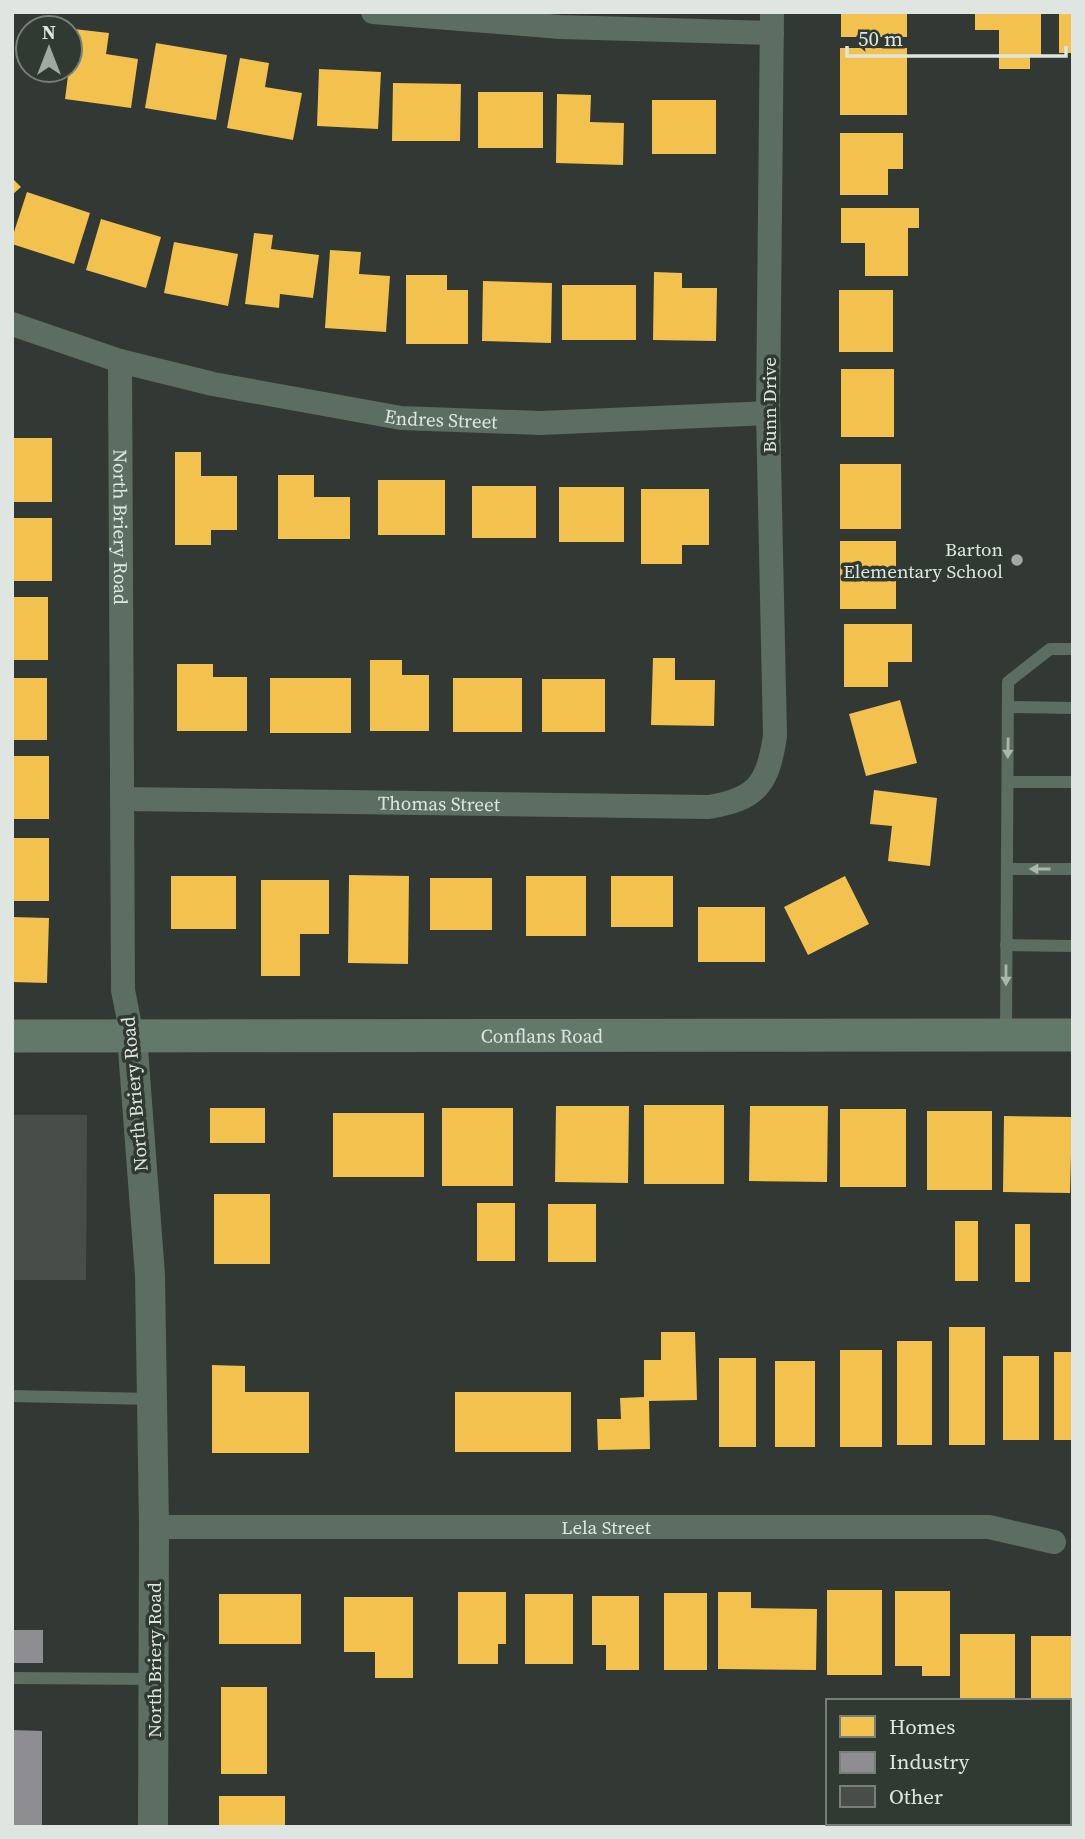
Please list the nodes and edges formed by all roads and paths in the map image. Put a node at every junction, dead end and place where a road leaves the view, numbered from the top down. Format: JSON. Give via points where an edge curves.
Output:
{"nodes":[{"id":1,"x":373,"y":12,"type":"edge"},
{"id":2,"x":772,"y":22,"type":"edge"},
{"id":3,"x":12,"y":324,"type":"edge"},
{"id":4,"x":120,"y":361,"type":"junction"},
{"id":5,"x":768,"y":413,"type":"junction"},
{"id":6,"x":1073,"y":649,"type":"edge"},
{"id":7,"x":1008,"y":707,"type":"junction"},
{"id":8,"x":1073,"y":708,"type":"edge"},
{"id":9,"x":1008,"y":782,"type":"junction"},
{"id":10,"x":1073,"y":782,"type":"edge"},
{"id":11,"x":753,"y":792,"type":"joint"},
{"id":12,"x":122,"y":799,"type":"junction"},
{"id":13,"x":1007,"y":869,"type":"junction"},
{"id":14,"x":1073,"y":869,"type":"edge"},
{"id":15,"x":1006,"y":945,"type":"junction"},
{"id":16,"x":1073,"y":946,"type":"edge"},
{"id":17,"x":1006,"y":1034,"type":"junction"},
{"id":18,"x":1073,"y":1035,"type":"edge"},
{"id":19,"x":12,"y":1036,"type":"edge"},
{"id":20,"x":132,"y":1036,"type":"junction"},
{"id":21,"x":12,"y":1396,"type":"edge"},
{"id":22,"x":152,"y":1399,"type":"junction"},
{"id":23,"x":154,"y":1527,"type":"junction"},
{"id":24,"x":1055,"y":1542,"type":"dead end"},
{"id":25,"x":12,"y":1678,"type":"edge"},
{"id":26,"x":153,"y":1679,"type":"junction"},
{"id":27,"x":153,"y":1827,"type":"edge"}],
"edges":[{"from":1,"to":2,"type":"street","via":[[560,27]]},
{"from":2,"to":5,"type":"street","name":"Bunn Drive"},
{"from":3,"to":4,"type":"street","name":"Endres Street"},
{"from":4,"to":5,"type":"street","name":"Endres Street","via":[[213,384],[401,418],[541,423]]},
{"from":4,"to":12,"type":"street","name":"North Briery Road"},
{"from":5,"to":11,"type":"street","name":"Bunn Drive","via":[[775,736],[772,756]]},
{"from":6,"to":7,"type":"lane","via":[[1050,649],[1008,681]]},
{"from":7,"to":8,"type":"lane"},
{"from":7,"to":9,"type":"lane","one_way":true},
{"from":9,"to":10,"type":"lane"},
{"from":9,"to":13,"type":"lane"},
{"from":11,"to":12,"type":"street","name":"Thomas Street","via":[[709,807]]},
{"from":12,"to":20,"type":"street","name":"North Briery Road","via":[[122,990]]},
{"from":14,"to":13,"type":"lane","one_way":true},
{"from":13,"to":15,"type":"lane"},
{"from":15,"to":16,"type":"lane"},
{"from":15,"to":17,"type":"lane","one_way":true},
{"from":17,"to":18,"type":"main road","name":"Conflans Road"},
{"from":17,"to":20,"type":"main road","name":"Conflans Road"},
{"from":19,"to":20,"type":"main road","name":"Conflans Road"},
{"from":20,"to":22,"type":"street","name":"North Briery Road","via":[[150,1275]]},
{"from":21,"to":22,"type":"lane"},
{"from":22,"to":23,"type":"street","name":"North Briery Road"},
{"from":23,"to":24,"type":"street","name":"Lela Street","via":[[989,1527]]},
{"from":23,"to":26,"type":"street","name":"North Briery Road"},
{"from":25,"to":26,"type":"lane"},
{"from":26,"to":27,"type":"street","name":"North Briery Road"}]}
